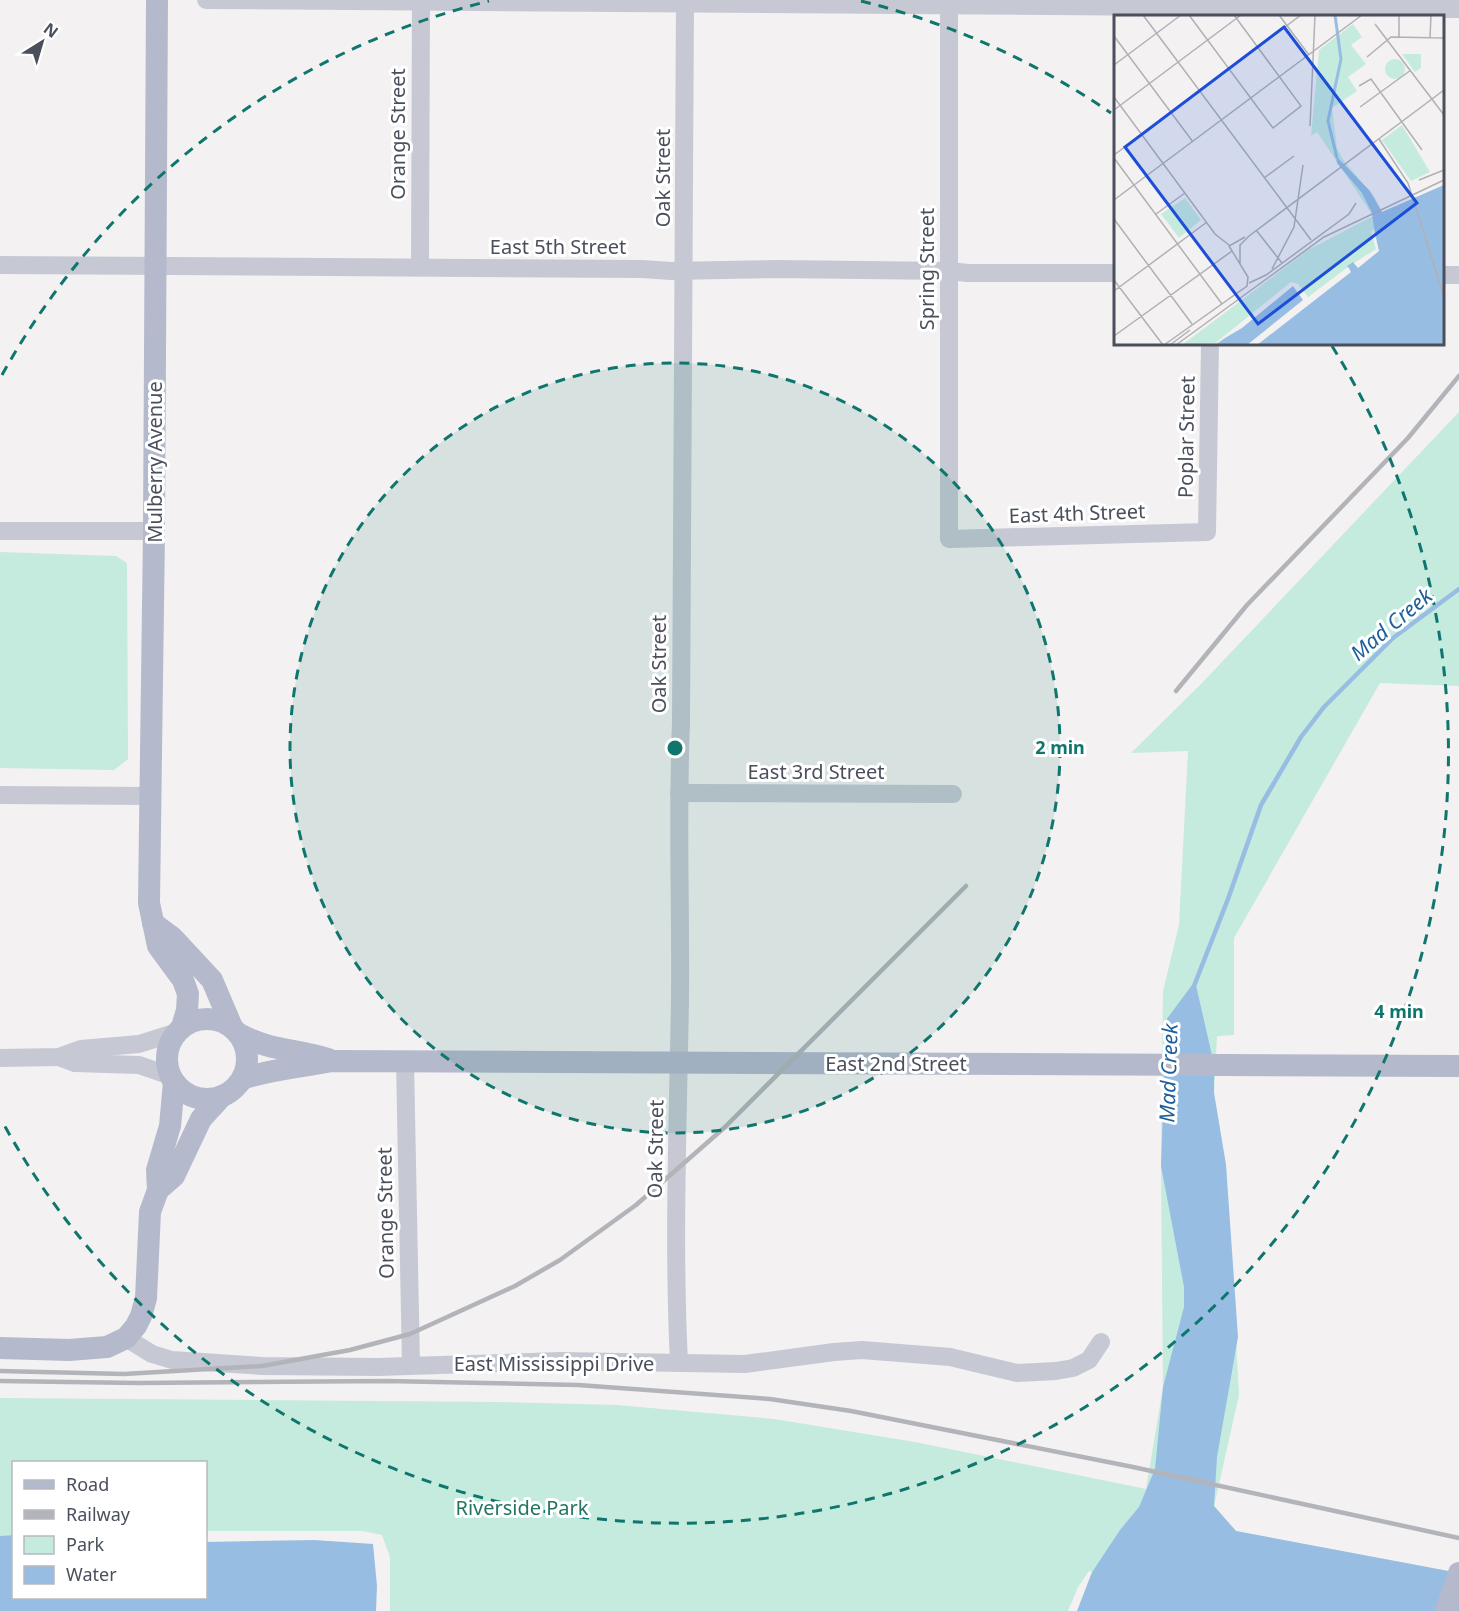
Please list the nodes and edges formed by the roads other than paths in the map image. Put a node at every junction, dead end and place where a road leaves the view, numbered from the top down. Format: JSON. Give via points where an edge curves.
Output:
{"nodes":[{"id":1,"x":157,"y":0,"type":"edge"},
{"id":2,"x":206,"y":0,"type":"edge"},
{"id":3,"x":421,"y":1,"type":"edge"},
{"id":4,"x":685,"y":2,"type":"edge"},
{"id":5,"x":949,"y":3,"type":"edge"},
{"id":6,"x":1213,"y":8,"type":"edge"},
{"id":7,"x":1459,"y":9,"type":"edge"},
{"id":8,"x":0,"y":265,"type":"edge"},
{"id":9,"x":155,"y":265,"type":"junction"},
{"id":10,"x":420,"y":267,"type":"junction"},
{"id":11,"x":685,"y":270,"type":"junction"},
{"id":12,"x":949,"y":271,"type":"junction"},
{"id":13,"x":1114,"y":273,"type":"edge"},
{"id":14,"x":1210,"y":345,"type":"edge"},
{"id":15,"x":0,"y":531,"type":"edge"},
{"id":16,"x":154,"y":531,"type":"junction"},
{"id":17,"x":1207,"y":532,"type":"joint"},
{"id":18,"x":949,"y":539,"type":"joint"},
{"id":19,"x":679,"y":793,"type":"junction"},
{"id":20,"x":952,"y":794,"type":"dead end"},
{"id":21,"x":0,"y":795,"type":"edge"},
{"id":22,"x":151,"y":796,"type":"junction"},
{"id":23,"x":153,"y":923,"type":"junction"},
{"id":24,"x":179,"y":1029,"type":"junction"},
{"id":25,"x":235,"y":1030,"type":"junction"},
{"id":26,"x":58,"y":1057,"type":"junction"},
{"id":27,"x":0,"y":1058,"type":"edge"},
{"id":28,"x":332,"y":1061,"type":"junction"},
{"id":29,"x":405,"y":1061,"type":"junction"},
{"id":30,"x":679,"y":1062,"type":"junction"},
{"id":31,"x":1459,"y":1066,"type":"edge"},
{"id":32,"x":172,"y":1079,"type":"junction"},
{"id":33,"x":242,"y":1079,"type":"junction"},
{"id":34,"x":222,"y":1096,"type":"junction"},
{"id":35,"x":158,"y":1190,"type":"junction"},
{"id":36,"x":126,"y":1338,"type":"junction"},
{"id":37,"x":1101,"y":1342,"type":"dead end"},
{"id":38,"x":0,"y":1348,"type":"edge"},
{"id":39,"x":679,"y":1363,"type":"junction"},
{"id":40,"x":411,"y":1365,"type":"junction"},
{"id":41,"x":1459,"y":1573,"type":"edge"},
{"id":42,"x":1446,"y":1611,"type":"edge"}],
"edges":[{"from":1,"to":9,"type":"main road","name":"Mulberry Avenue"},
{"from":2,"to":3,"type":"street"},
{"from":3,"to":4,"type":"street"},
{"from":3,"to":10,"type":"street","name":"Orange Street"},
{"from":4,"to":5,"type":"street"},
{"from":4,"to":11,"type":"street","name":"Oak Street"},
{"from":5,"to":6,"type":"street"},
{"from":5,"to":12,"type":"street","name":"Spring Street"},
{"from":6,"to":7,"type":"street"},
{"from":8,"to":9,"type":"street","name":"East 5th Street"},
{"from":9,"to":10,"type":"street","name":"East 5th Street"},
{"from":9,"to":16,"type":"main road","name":"Mulberry Avenue"},
{"from":10,"to":11,"type":"street","name":"East 5th Street"},
{"from":11,"to":12,"type":"street","name":"East 5th Street"},
{"from":11,"to":19,"type":"street","name":"Oak Street"},
{"from":12,"to":13,"type":"street","name":"East 5th Street"},
{"from":12,"to":18,"type":"street","name":"Spring Street"},
{"from":14,"to":17,"type":"street","name":"Poplar Street"},
{"from":15,"to":16,"type":"street"},
{"from":16,"to":22,"type":"main road","name":"Mulberry Avenue"},
{"from":17,"to":18,"type":"street","name":"East 4th Street"},
{"from":19,"to":20,"type":"street","name":"East 3rd Street"},
{"from":19,"to":30,"type":"street","name":"Oak Street"},
{"from":21,"to":22,"type":"street"},
{"from":22,"to":23,"type":"main road","name":"Mulberry Avenue","via":[[149,903]]},
{"from":23,"to":24,"type":"main road","name":"Mulberry Avenue","via":[[158,946],[183,980],[188,994],[187,1010]]},
{"from":23,"to":25,"type":"main road","via":[[172,937],[212,980]]},
{"from":24,"to":25,"type":"main road","via":[[191,1022],[212,1019]]},
{"from":24,"to":26,"type":"street","via":[[139,1044],[81,1049]]},
{"from":24,"to":32,"type":"main road","via":[[167,1053]]},
{"from":25,"to":28,"type":"main road","name":"East 2nd Street","via":[[268,1047]]},
{"from":25,"to":33,"type":"main road","via":[[245,1044],[247,1056]]},
{"from":26,"to":27,"type":"street"},
{"from":26,"to":32,"type":"street","via":[[75,1063],[139,1065]]},
{"from":28,"to":29,"type":"main road","name":"East 2nd Street"},
{"from":28,"to":33,"type":"main road","name":"East 2nd Street"},
{"from":29,"to":30,"type":"main road","name":"East 2nd Street"},
{"from":29,"to":40,"type":"street","name":"Orange Street"},
{"from":30,"to":31,"type":"main road","name":"East 2nd Street"},
{"from":30,"to":39,"type":"street","name":"Oak Street"},
{"from":32,"to":34,"type":"main road","via":[[188,1094],[199,1098]]},
{"from":32,"to":35,"type":"main road","via":[[170,1126],[157,1170]]},
{"from":33,"to":34,"type":"main road"},
{"from":34,"to":35,"type":"main road","via":[[201,1119],[174,1176]]},
{"from":35,"to":36,"type":"main road","via":[[150,1212],[146,1298],[141,1316]]},
{"from":36,"to":38,"type":"main road","via":[[107,1347],[90,1349]]},
{"from":36,"to":40,"type":"street","name":"East Mississippi Drive","via":[[152,1354],[172,1360],[262,1366]]},
{"from":37,"to":39,"type":"street","name":"East Mississippi Drive","via":[[1089,1360],[1073,1368],[1038,1373],[1017,1373],[950,1357],[862,1350],[745,1364]]},
{"from":39,"to":40,"type":"street","name":"East Mississippi Drive"},
{"from":41,"to":42,"type":"main road"}]}
